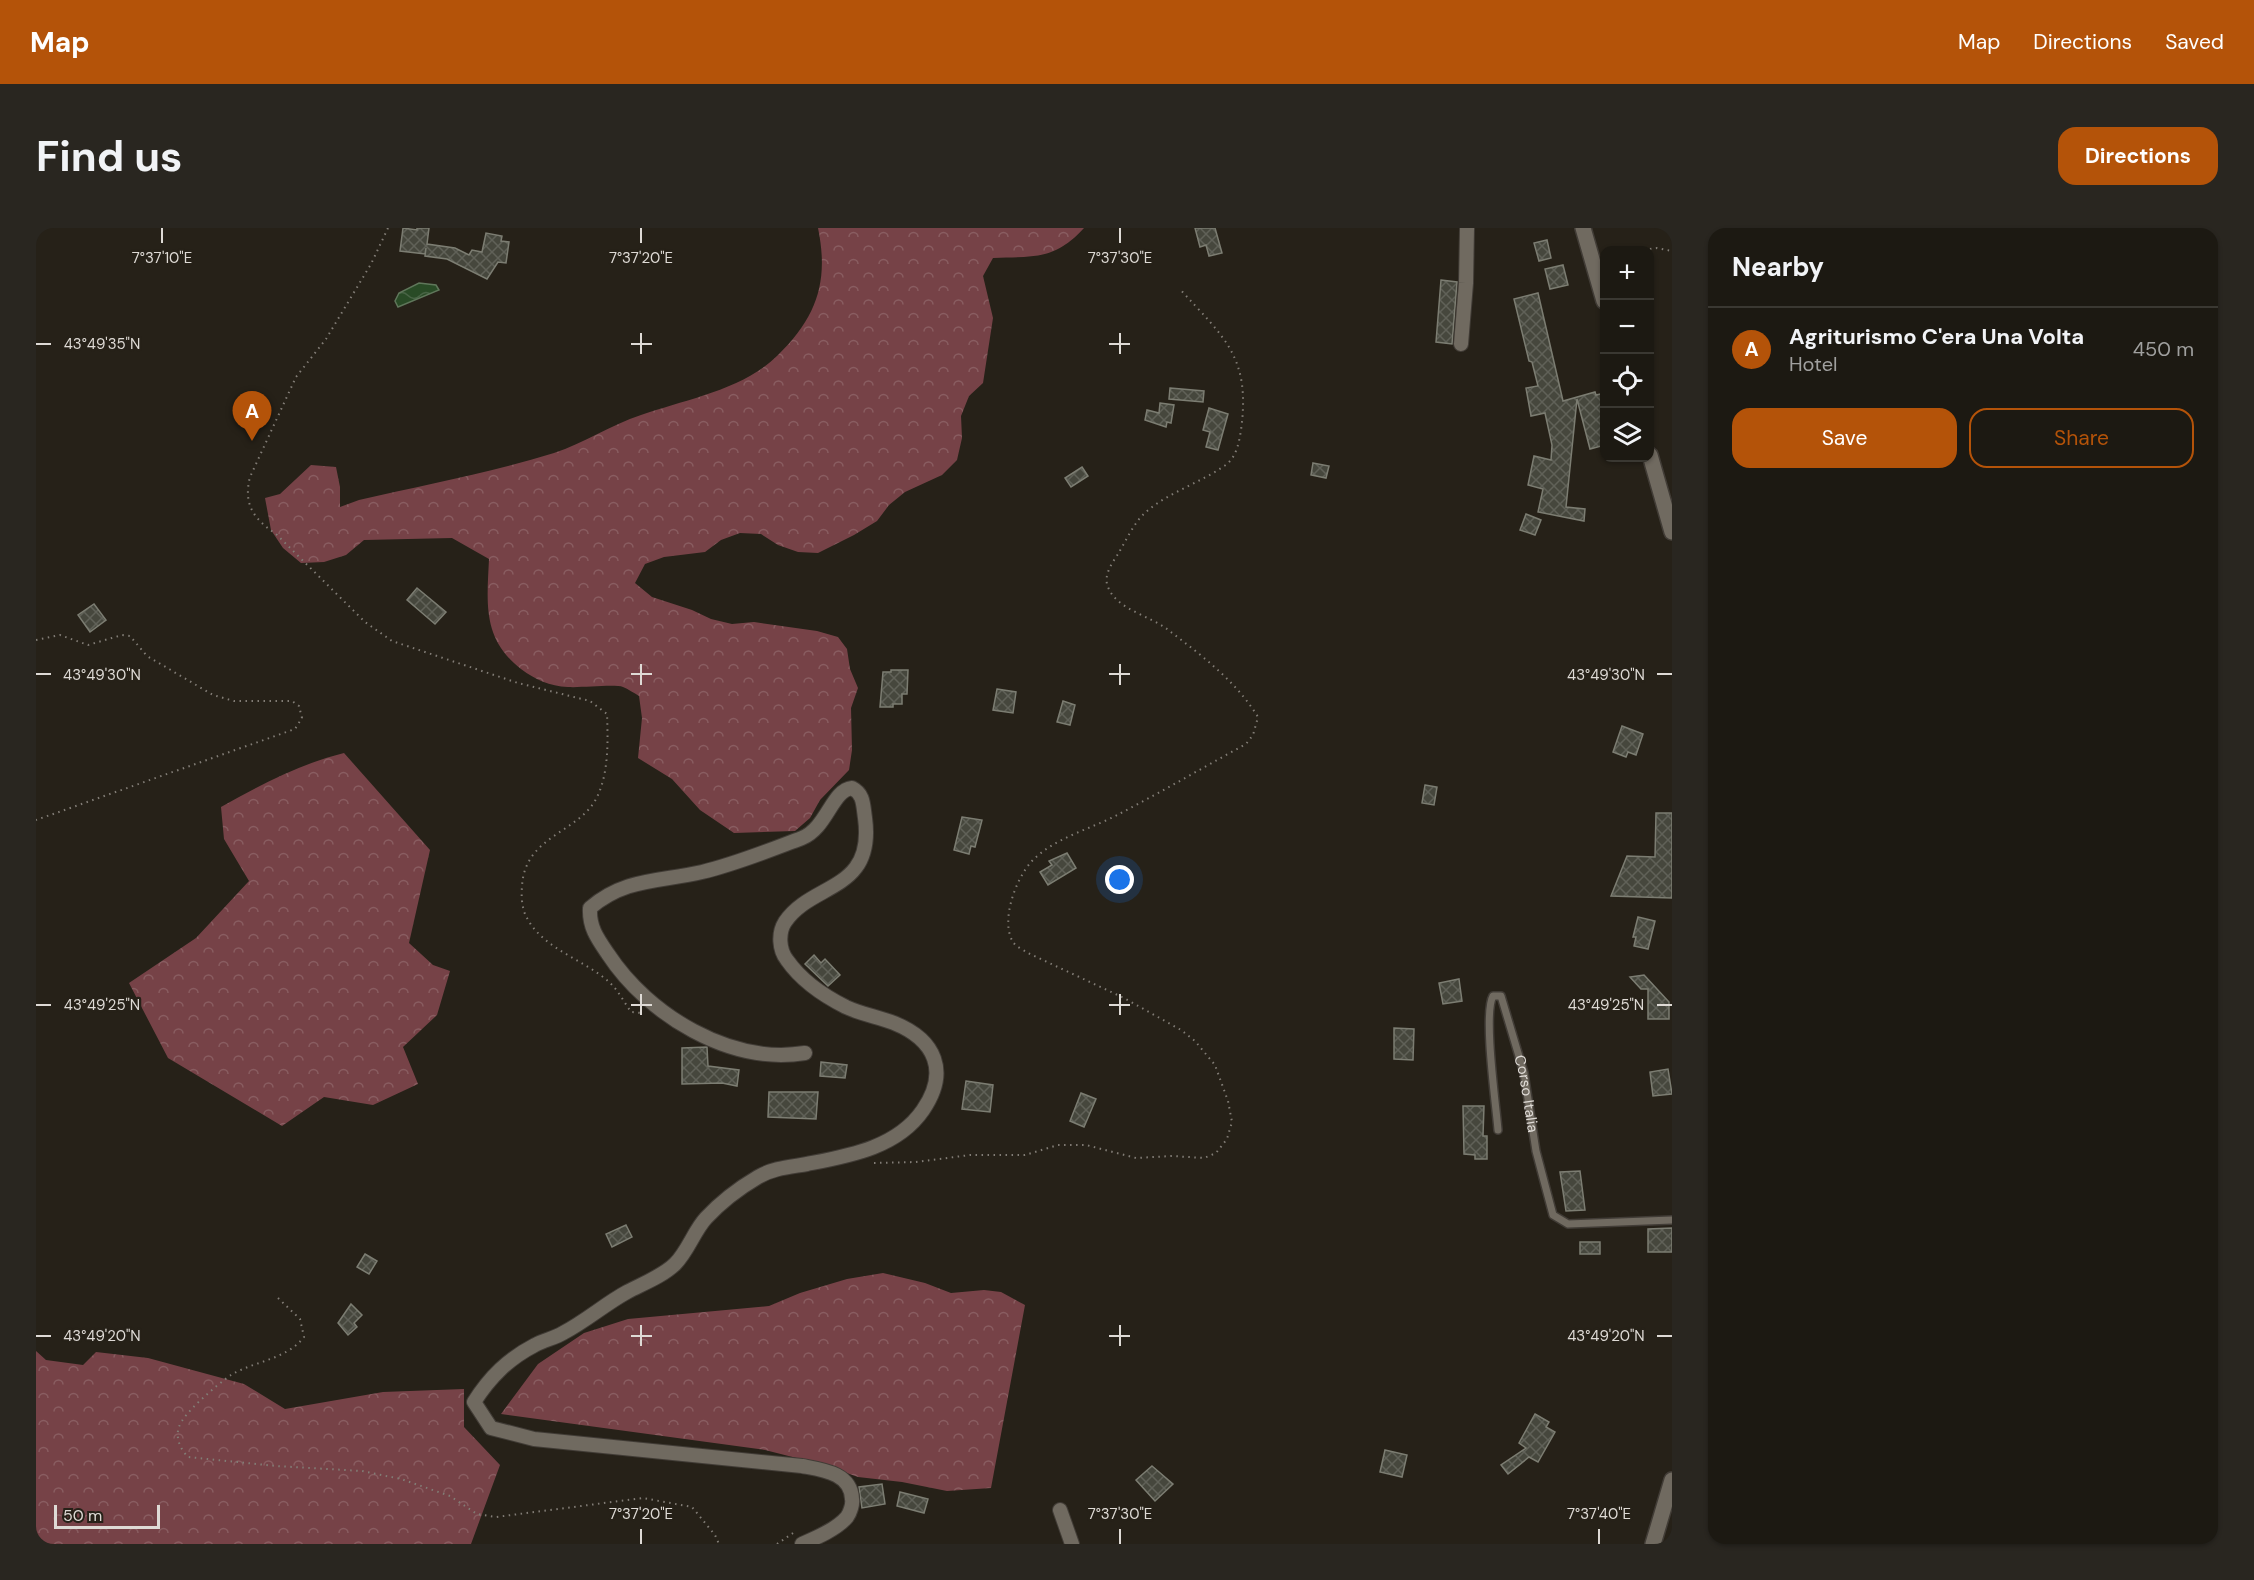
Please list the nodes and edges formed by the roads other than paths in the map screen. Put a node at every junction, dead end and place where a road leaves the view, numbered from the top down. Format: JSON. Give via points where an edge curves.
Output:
{"nodes":[{"id":1,"x":1467,"y":228,"type":"edge"},
{"id":2,"x":1584,"y":228,"type":"edge"},
{"id":3,"x":1605,"y":300,"type":"edge"},
{"id":4,"x":1461,"y":344,"type":"dead end"},
{"id":5,"x":1652,"y":462,"type":"edge"},
{"id":6,"x":1672,"y":532,"type":"edge"},
{"id":7,"x":805,"y":1053,"type":"dead end"},
{"id":8,"x":1498,"y":1130,"type":"dead end"},
{"id":9,"x":1672,"y":1220,"type":"edge"},
{"id":10,"x":1672,"y":1482,"type":"edge"},
{"id":11,"x":1060,"y":1510,"type":"dead end"},
{"id":12,"x":802,"y":1544,"type":"edge"},
{"id":13,"x":1072,"y":1544,"type":"edge"},
{"id":14,"x":1653,"y":1544,"type":"edge"}],
"edges":[{"from":1,"to":4,"type":"street"},
{"from":2,"to":3,"type":"main road"},
{"from":5,"to":6,"type":"main road"},
{"from":7,"to":12,"type":"street","via":[[757,1054],[688,1028],[655,1007],[617,967],[595,934],[589,923],[590,908],[626,885],[703,871],[806,836],[822,824],[839,793],[852,788],[859,792],[866,824],[862,853],[852,874],[794,911],[783,924],[783,955],[816,989],[846,1007],[897,1024],[924,1041],[933,1054],[937,1071],[935,1091],[921,1113],[901,1132],[865,1152],[772,1170],[757,1177],[706,1218],[675,1264],[563,1334],[511,1359],[488,1380],[474,1402],[491,1428],[534,1439],[802,1466],[846,1480],[853,1502],[848,1517]]},
{"from":8,"to":9,"type":"lane","name":"Corso Italia","via":[[1490,1026],[1492,996],[1501,996],[1524,1073],[1536,1151],[1553,1215],[1568,1224]]},
{"from":10,"to":14,"type":"main road"},
{"from":11,"to":13,"type":"street"}]}
